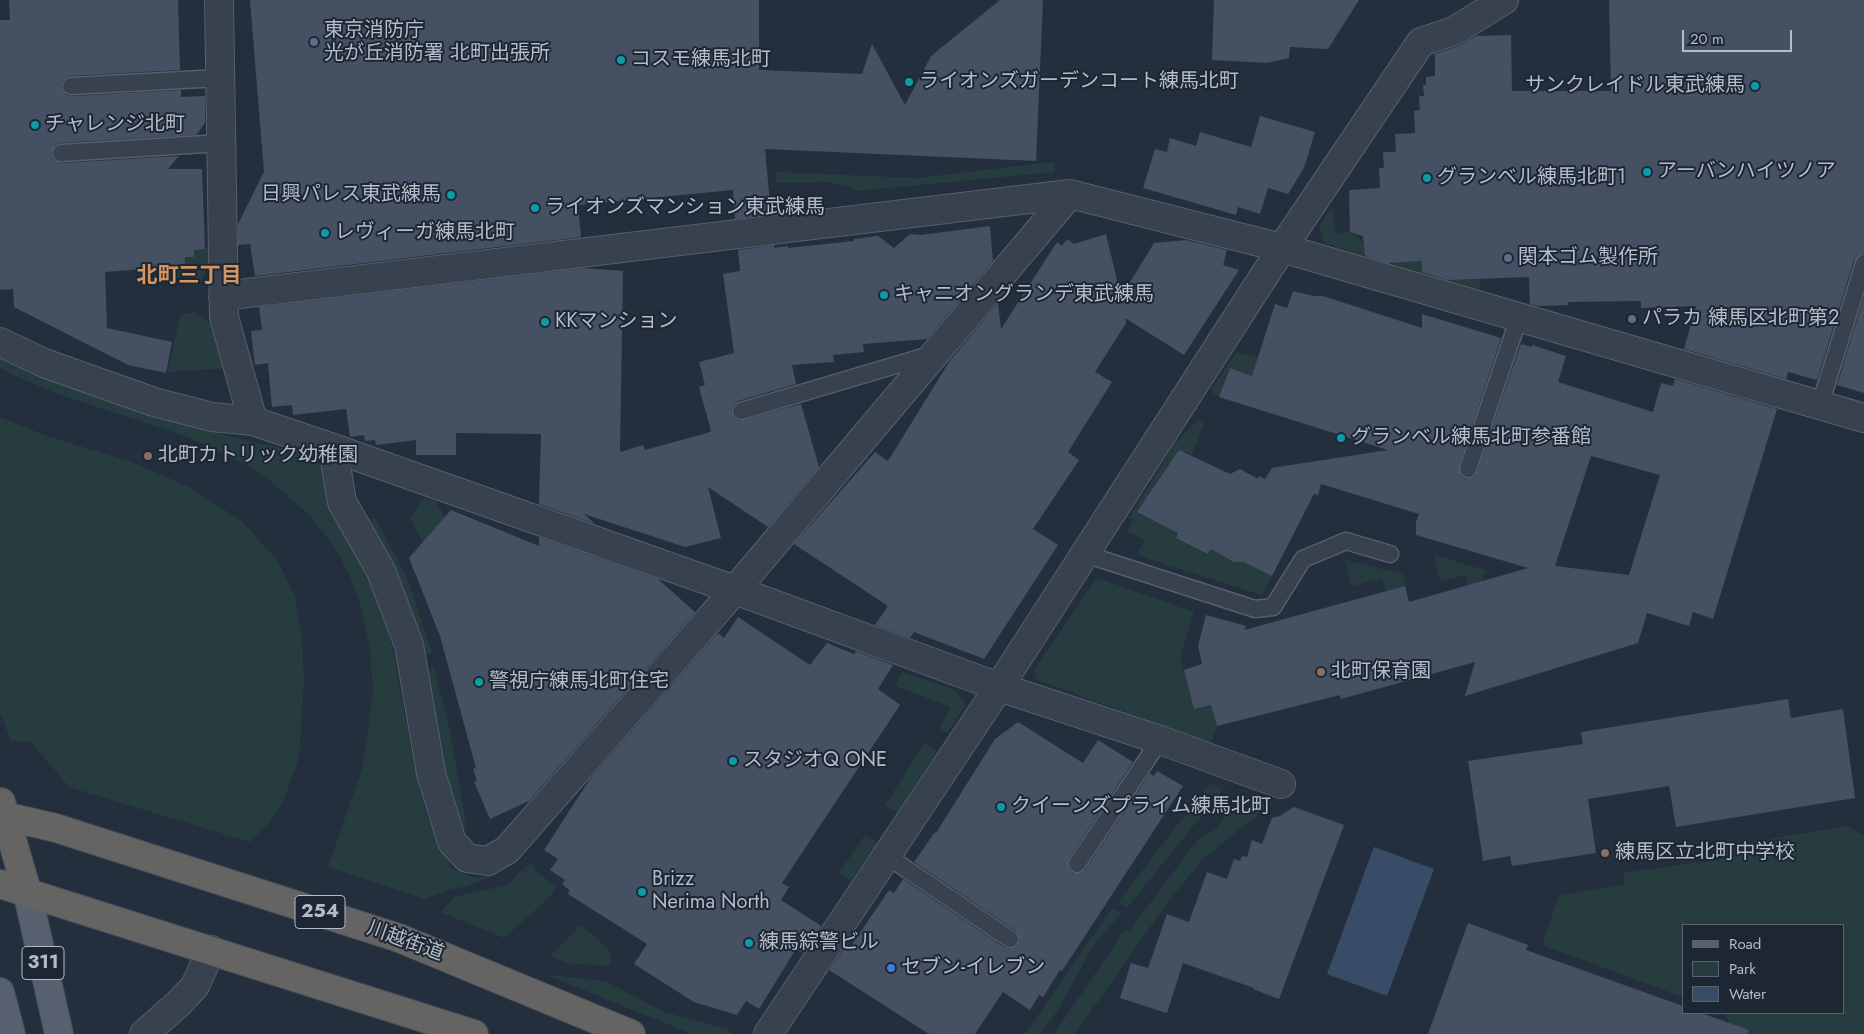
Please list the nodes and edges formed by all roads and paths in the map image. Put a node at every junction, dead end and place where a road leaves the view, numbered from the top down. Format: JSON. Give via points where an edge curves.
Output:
{"nodes":[{"id":1,"x":219,"y":0,"type":"edge"},
{"id":2,"x":1504,"y":0,"type":"edge"},
{"id":3,"x":220,"y":78,"type":"junction"},
{"id":4,"x":71,"y":86,"type":"dead end"},
{"id":5,"x":221,"y":143,"type":"junction"},
{"id":6,"x":61,"y":153,"type":"dead end"},
{"id":7,"x":1070,"y":194,"type":"junction"},
{"id":8,"x":1282,"y":248,"type":"junction"},
{"id":9,"x":1864,"y":263,"type":"edge"},
{"id":10,"x":223,"y":296,"type":"junction"},
{"id":11,"x":1519,"y":317,"type":"junction"},
{"id":12,"x":0,"y":342,"type":"edge"},
{"id":13,"x":935,"y":353,"type":"junction"},
{"id":14,"x":1820,"y":405,"type":"junction"},
{"id":15,"x":741,"y":411,"type":"dead end"},
{"id":16,"x":1864,"y":418,"type":"edge"},
{"id":17,"x":253,"y":421,"type":"junction"},
{"id":18,"x":333,"y":448,"type":"junction"},
{"id":19,"x":1468,"y":469,"type":"dead end"},
{"id":20,"x":1085,"y":554,"type":"junction"},
{"id":21,"x":1390,"y":554,"type":"dead end"},
{"id":22,"x":735,"y":590,"type":"junction"},
{"id":23,"x":999,"y":687,"type":"junction"},
{"id":24,"x":1160,"y":740,"type":"junction"},
{"id":25,"x":1281,"y":784,"type":"dead end"},
{"id":26,"x":1,"y":810,"type":"edge"},
{"id":27,"x":887,"y":856,"type":"junction"},
{"id":28,"x":1077,"y":864,"type":"dead end"},
{"id":29,"x":0,"y":884,"type":"edge"},
{"id":30,"x":27,"y":891,"type":"junction"},
{"id":31,"x":1010,"y":939,"type":"dead end"},
{"id":32,"x":211,"y":950,"type":"junction"},
{"id":33,"x":0,"y":992,"type":"edge"},
{"id":34,"x":10,"y":1034,"type":"edge"},
{"id":35,"x":59,"y":1034,"type":"edge"},
{"id":36,"x":144,"y":1034,"type":"edge"},
{"id":37,"x":474,"y":1034,"type":"edge"},
{"id":38,"x":631,"y":1034,"type":"edge"},
{"id":39,"x":768,"y":1034,"type":"edge"}],
"edges":[{"from":1,"to":3,"type":"street"},
{"from":2,"to":8,"type":"street","via":[[1454,32],[1421,42]]},
{"from":3,"to":4,"type":"lane"},
{"from":3,"to":5,"type":"street"},
{"from":5,"to":6,"type":"lane"},
{"from":5,"to":10,"type":"street"},
{"from":7,"to":8,"type":"street"},
{"from":7,"to":10,"type":"street"},
{"from":7,"to":13,"type":"street"},
{"from":8,"to":11,"type":"street"},
{"from":8,"to":20,"type":"street"},
{"from":9,"to":14,"type":"lane"},
{"from":10,"to":17,"type":"street","via":[[224,317]]},
{"from":11,"to":14,"type":"street"},
{"from":11,"to":19,"type":"lane"},
{"from":12,"to":17,"type":"street","via":[[44,363],[154,402],[212,417]]},
{"from":13,"to":15,"type":"lane"},
{"from":13,"to":22,"type":"street"},
{"from":14,"to":16,"type":"street"},
{"from":17,"to":18,"type":"street"},
{"from":18,"to":22,"type":"street"},
{"from":18,"to":22,"type":"street","via":[[342,502],[381,571],[409,645],[431,773],[452,842],[467,858],[488,861],[507,850]]},
{"from":20,"to":21,"type":"lane","via":[[1254,609],[1273,607],[1303,559],[1346,541]]},
{"from":20,"to":23,"type":"street"},
{"from":22,"to":23,"type":"street"},
{"from":23,"to":24,"type":"street"},
{"from":23,"to":27,"type":"street"},
{"from":24,"to":25,"type":"street"},
{"from":24,"to":28,"type":"lane"},
{"from":26,"to":30,"type":"highway"},
{"from":26,"to":38,"type":"highway","name":"川越街道","number":"254","via":[[399,938]]},
{"from":27,"to":31,"type":"lane"},
{"from":27,"to":39,"type":"street"},
{"from":29,"to":30,"type":"highway"},
{"from":30,"to":32,"type":"highway"},
{"from":30,"to":35,"type":"main road","number":"311"},
{"from":32,"to":36,"type":"street","via":[[195,986]]},
{"from":32,"to":37,"type":"highway"},
{"from":33,"to":34,"type":"main road","number":"311"}]}
